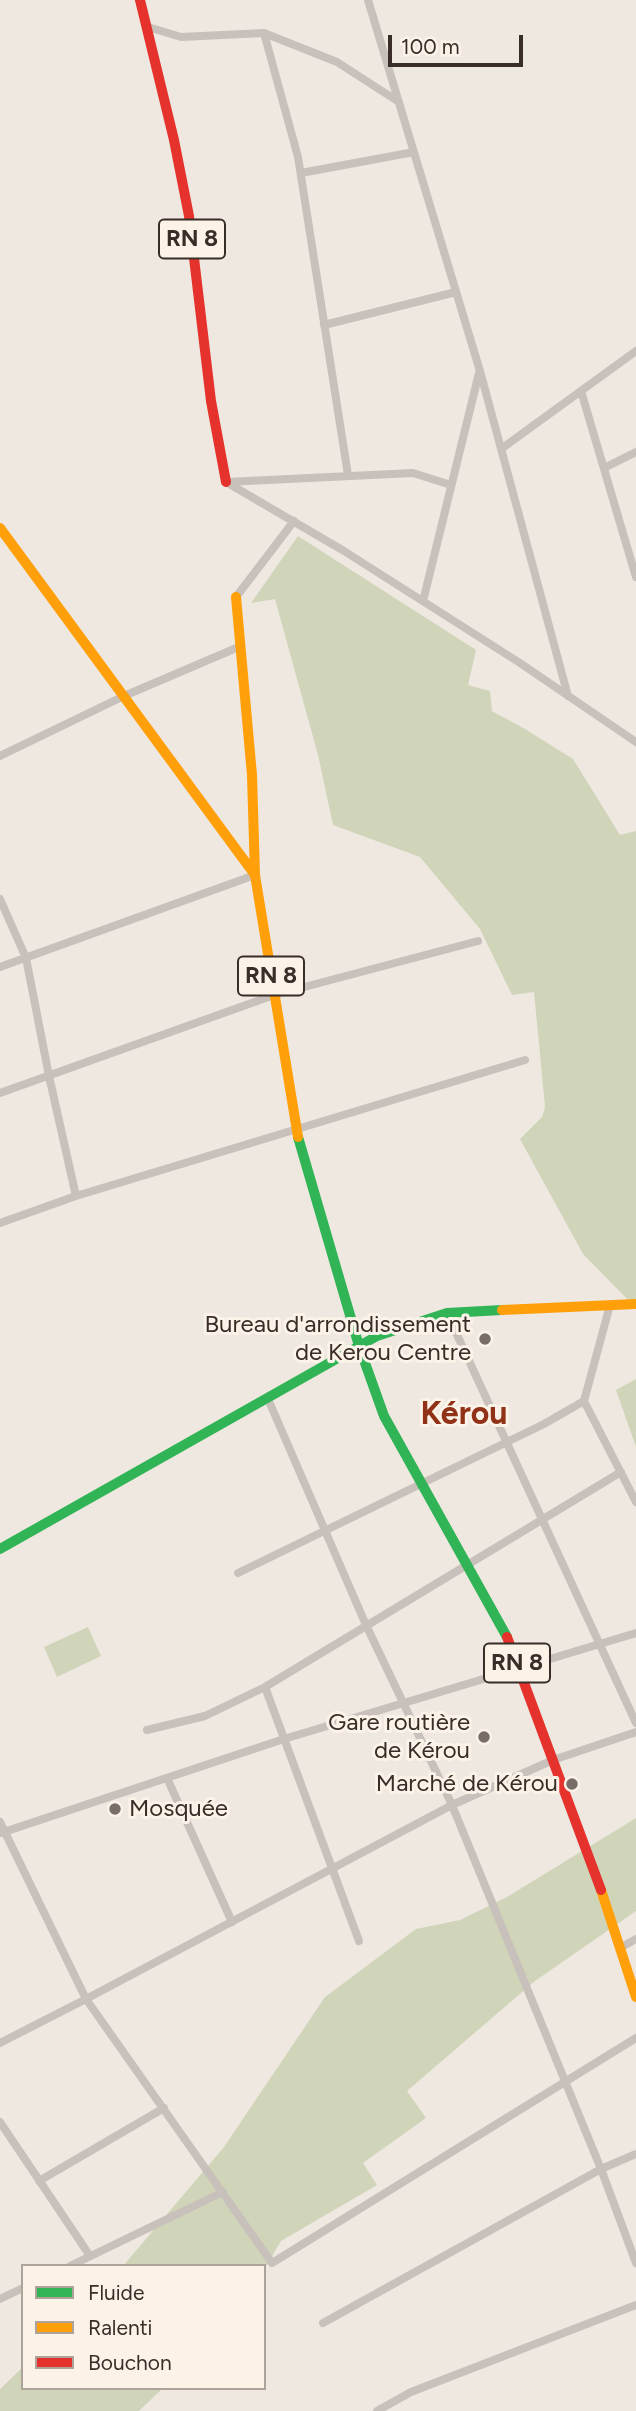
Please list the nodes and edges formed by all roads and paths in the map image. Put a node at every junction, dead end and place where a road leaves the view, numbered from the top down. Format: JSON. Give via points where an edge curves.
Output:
{"nodes":[{"id":1,"x":140,"y":0,"type":"edge"},
{"id":2,"x":368,"y":0,"type":"edge"},
{"id":3,"x":148,"y":27,"type":"junction"},
{"id":4,"x":264,"y":33,"type":"junction"},
{"id":5,"x":399,"y":102,"type":"junction"},
{"id":6,"x":414,"y":152,"type":"junction"},
{"id":7,"x":301,"y":173,"type":"junction"},
{"id":8,"x":457,"y":292,"type":"junction"},
{"id":9,"x":324,"y":326,"type":"junction"},
{"id":10,"x":636,"y":351,"type":"edge"},
{"id":11,"x":480,"y":372,"type":"junction"},
{"id":12,"x":581,"y":391,"type":"junction"},
{"id":13,"x":501,"y":449,"type":"junction"},
{"id":14,"x":636,"y":452,"type":"edge"},
{"id":15,"x":604,"y":468,"type":"junction"},
{"id":16,"x":348,"y":475,"type":"junction"},
{"id":17,"x":226,"y":482,"type":"junction"},
{"id":18,"x":451,"y":485,"type":"junction"},
{"id":19,"x":294,"y":521,"type":"junction"},
{"id":20,"x":0,"y":528,"type":"edge"},
{"id":21,"x":634,"y":560,"type":"edge"},
{"id":22,"x":636,"y":577,"type":"edge"},
{"id":23,"x":236,"y":597,"type":"joint"},
{"id":24,"x":423,"y":601,"type":"junction"},
{"id":25,"x":241,"y":646,"type":"junction"},
{"id":26,"x":568,"y":695,"type":"junction"},
{"id":27,"x":124,"y":696,"type":"junction"},
{"id":28,"x":636,"y":742,"type":"edge"},
{"id":29,"x":0,"y":756,"type":"edge"},
{"id":30,"x":255,"y":875,"type":"junction"},
{"id":31,"x":0,"y":900,"type":"edge"},
{"id":32,"x":478,"y":941,"type":"dead end"},
{"id":33,"x":26,"y":958,"type":"junction"},
{"id":34,"x":0,"y":967,"type":"edge"},
{"id":35,"x":274,"y":995,"type":"junction"},
{"id":36,"x":524,"y":1060,"type":"dead end"},
{"id":37,"x":49,"y":1076,"type":"junction"},
{"id":38,"x":0,"y":1093,"type":"edge"},
{"id":39,"x":296,"y":1129,"type":"junction"},
{"id":40,"x":76,"y":1196,"type":"junction"},
{"id":41,"x":0,"y":1223,"type":"edge"},
{"id":42,"x":636,"y":1304,"type":"edge"},
{"id":43,"x":610,"y":1305,"type":"junction"},
{"id":44,"x":447,"y":1313,"type":"junction"},
{"id":45,"x":359,"y":1346,"type":"junction"},
{"id":46,"x":268,"y":1399,"type":"junction"},
{"id":47,"x":584,"y":1401,"type":"junction"},
{"id":48,"x":506,"y":1443,"type":"junction"},
{"id":49,"x":621,"y":1472,"type":"junction"},
{"id":50,"x":424,"y":1483,"type":"junction"},
{"id":51,"x":636,"y":1502,"type":"edge"},
{"id":52,"x":542,"y":1520,"type":"junction"},
{"id":53,"x":326,"y":1531,"type":"junction"},
{"id":54,"x":0,"y":1549,"type":"edge"},
{"id":55,"x":468,"y":1565,"type":"junction"},
{"id":56,"x":238,"y":1573,"type":"dead end"},
{"id":57,"x":366,"y":1625,"type":"junction"},
{"id":58,"x":636,"y":1633,"type":"edge"},
{"id":59,"x":600,"y":1646,"type":"junction"},
{"id":60,"x":519,"y":1670,"type":"junction"},
{"id":61,"x":265,"y":1687,"type":"junction"},
{"id":62,"x":403,"y":1703,"type":"junction"},
{"id":63,"x":636,"y":1723,"type":"edge"},
{"id":64,"x":147,"y":1730,"type":"dead end"},
{"id":65,"x":636,"y":1731,"type":"edge"},
{"id":66,"x":284,"y":1739,"type":"junction"},
{"id":67,"x":554,"y":1760,"type":"junction"},
{"id":68,"x":167,"y":1778,"type":"junction"},
{"id":69,"x":452,"y":1805,"type":"junction"},
{"id":70,"x":0,"y":1822,"type":"edge"},
{"id":71,"x":2,"y":1833,"type":"edge"},
{"id":72,"x":332,"y":1870,"type":"junction"},
{"id":73,"x":232,"y":1922,"type":"junction"},
{"id":74,"x":636,"y":1939,"type":"edge"},
{"id":75,"x":359,"y":1941,"type":"dead end"},
{"id":76,"x":620,"y":1948,"type":"junction"},
{"id":77,"x":636,"y":1997,"type":"edge"},
{"id":78,"x":86,"y":1999,"type":"junction"},
{"id":79,"x":636,"y":2038,"type":"edge"},
{"id":80,"x":0,"y":2043,"type":"edge"},
{"id":81,"x":566,"y":2081,"type":"junction"},
{"id":82,"x":164,"y":2108,"type":"junction"},
{"id":83,"x":0,"y":2122,"type":"edge"},
{"id":84,"x":636,"y":2154,"type":"edge"},
{"id":85,"x":601,"y":2169,"type":"junction"},
{"id":86,"x":39,"y":2180,"type":"junction"},
{"id":87,"x":223,"y":2192,"type":"junction"},
{"id":88,"x":90,"y":2256,"type":"junction"},
{"id":89,"x":636,"y":2263,"type":"edge"},
{"id":90,"x":74,"y":2264,"type":"edge"},
{"id":91,"x":21,"y":2289,"type":"edge"},
{"id":92,"x":0,"y":2299,"type":"edge"},
{"id":93,"x":636,"y":2305,"type":"edge"},
{"id":94,"x":323,"y":2323,"type":"dead end"},
{"id":95,"x":377,"y":2411,"type":"edge"}],
"edges":[{"from":1,"to":3,"type":"main road","number":"RN 8"},
{"from":2,"to":5,"type":"street"},
{"from":3,"to":4,"type":"street","via":[[181,37]]},
{"from":3,"to":17,"type":"main road","number":"RN 8","via":[[189,216],[211,401]]},
{"from":4,"to":5,"type":"street","via":[[337,62]]},
{"from":4,"to":7,"type":"street"},
{"from":5,"to":6,"type":"street"},
{"from":6,"to":7,"type":"street"},
{"from":6,"to":8,"type":"street"},
{"from":7,"to":9,"type":"street"},
{"from":8,"to":9,"type":"street"},
{"from":8,"to":11,"type":"street"},
{"from":9,"to":16,"type":"street"},
{"from":10,"to":12,"type":"street"},
{"from":11,"to":13,"type":"street"},
{"from":11,"to":18,"type":"street"},
{"from":12,"to":13,"type":"street"},
{"from":12,"to":15,"type":"street"},
{"from":13,"to":26,"type":"street"},
{"from":14,"to":15,"type":"street"},
{"from":15,"to":21,"type":"street"},
{"from":16,"to":17,"type":"street"},
{"from":16,"to":18,"type":"street","via":[[413,473]]},
{"from":17,"to":19,"type":"street"},
{"from":18,"to":24,"type":"street"},
{"from":19,"to":23,"type":"street"},
{"from":19,"to":24,"type":"street"},
{"from":20,"to":27,"type":"main road"},
{"from":21,"to":22,"type":"street"},
{"from":23,"to":25,"type":"main road","number":"RN 8"},
{"from":24,"to":26,"type":"street"},
{"from":25,"to":27,"type":"street"},
{"from":25,"to":30,"type":"main road","number":"RN 8"},
{"from":26,"to":28,"type":"street"},
{"from":27,"to":29,"type":"street"},
{"from":27,"to":30,"type":"main road"},
{"from":30,"to":33,"type":"street"},
{"from":30,"to":35,"type":"main road","number":"RN 8"},
{"from":31,"to":33,"type":"street"},
{"from":32,"to":35,"type":"street"},
{"from":33,"to":34,"type":"street"},
{"from":33,"to":37,"type":"street"},
{"from":35,"to":37,"type":"street"},
{"from":35,"to":39,"type":"main road","number":"RN 8"},
{"from":36,"to":39,"type":"street"},
{"from":37,"to":38,"type":"street"},
{"from":37,"to":40,"type":"street"},
{"from":39,"to":40,"type":"street"},
{"from":39,"to":45,"type":"main road","number":"RN 8"},
{"from":40,"to":41,"type":"street"},
{"from":42,"to":43,"type":"main road"},
{"from":43,"to":44,"type":"main road"},
{"from":43,"to":47,"type":"street"},
{"from":44,"to":45,"type":"main road"},
{"from":44,"to":48,"type":"street"},
{"from":45,"to":46,"type":"main road"},
{"from":45,"to":50,"type":"main road","number":"RN 8","via":[[384,1416]]},
{"from":46,"to":53,"type":"street"},
{"from":46,"to":54,"type":"main road"},
{"from":47,"to":48,"type":"street"},
{"from":47,"to":49,"type":"street"},
{"from":48,"to":50,"type":"street"},
{"from":48,"to":52,"type":"street"},
{"from":49,"to":51,"type":"street"},
{"from":49,"to":52,"type":"street"},
{"from":50,"to":53,"type":"street"},
{"from":50,"to":55,"type":"main road","number":"RN 8"},
{"from":52,"to":55,"type":"street"},
{"from":52,"to":59,"type":"street"},
{"from":53,"to":56,"type":"street"},
{"from":53,"to":57,"type":"street"},
{"from":55,"to":57,"type":"street"},
{"from":55,"to":60,"type":"main road","number":"RN 8","via":[[504,1629]]},
{"from":57,"to":61,"type":"street"},
{"from":57,"to":62,"type":"street"},
{"from":58,"to":59,"type":"street"},
{"from":59,"to":60,"type":"street"},
{"from":59,"to":63,"type":"street"},
{"from":60,"to":62,"type":"street"},
{"from":60,"to":67,"type":"main road","number":"RN 8"},
{"from":61,"to":64,"type":"street","via":[[205,1716]]},
{"from":61,"to":66,"type":"street"},
{"from":62,"to":66,"type":"street"},
{"from":62,"to":69,"type":"street"},
{"from":65,"to":67,"type":"street"},
{"from":66,"to":68,"type":"street"},
{"from":66,"to":72,"type":"street"},
{"from":67,"to":69,"type":"street"},
{"from":67,"to":76,"type":"main road","number":"RN 8"},
{"from":68,"to":71,"type":"street"},
{"from":68,"to":73,"type":"street"},
{"from":69,"to":72,"type":"street"},
{"from":69,"to":81,"type":"street"},
{"from":70,"to":71,"type":"street"},
{"from":71,"to":78,"type":"street"},
{"from":72,"to":73,"type":"street"},
{"from":72,"to":75,"type":"street"},
{"from":73,"to":78,"type":"street"},
{"from":74,"to":76,"type":"street"},
{"from":76,"to":77,"type":"main road","number":"RN 8"},
{"from":78,"to":80,"type":"street"},
{"from":78,"to":82,"type":"street"},
{"from":79,"to":81,"type":"street"},
{"from":81,"to":85,"type":"street"},
{"from":81,"to":87,"type":"street","via":[[272,2263]]},
{"from":82,"to":86,"type":"street"},
{"from":82,"to":87,"type":"street"},
{"from":83,"to":86,"type":"street"},
{"from":84,"to":85,"type":"street"},
{"from":85,"to":89,"type":"street"},
{"from":85,"to":94,"type":"street"},
{"from":86,"to":88,"type":"street"},
{"from":87,"to":88,"type":"street"},
{"from":88,"to":90,"type":"street"},
{"from":91,"to":92,"type":"street"},
{"from":93,"to":95,"type":"street","via":[[411,2392]]}]}
